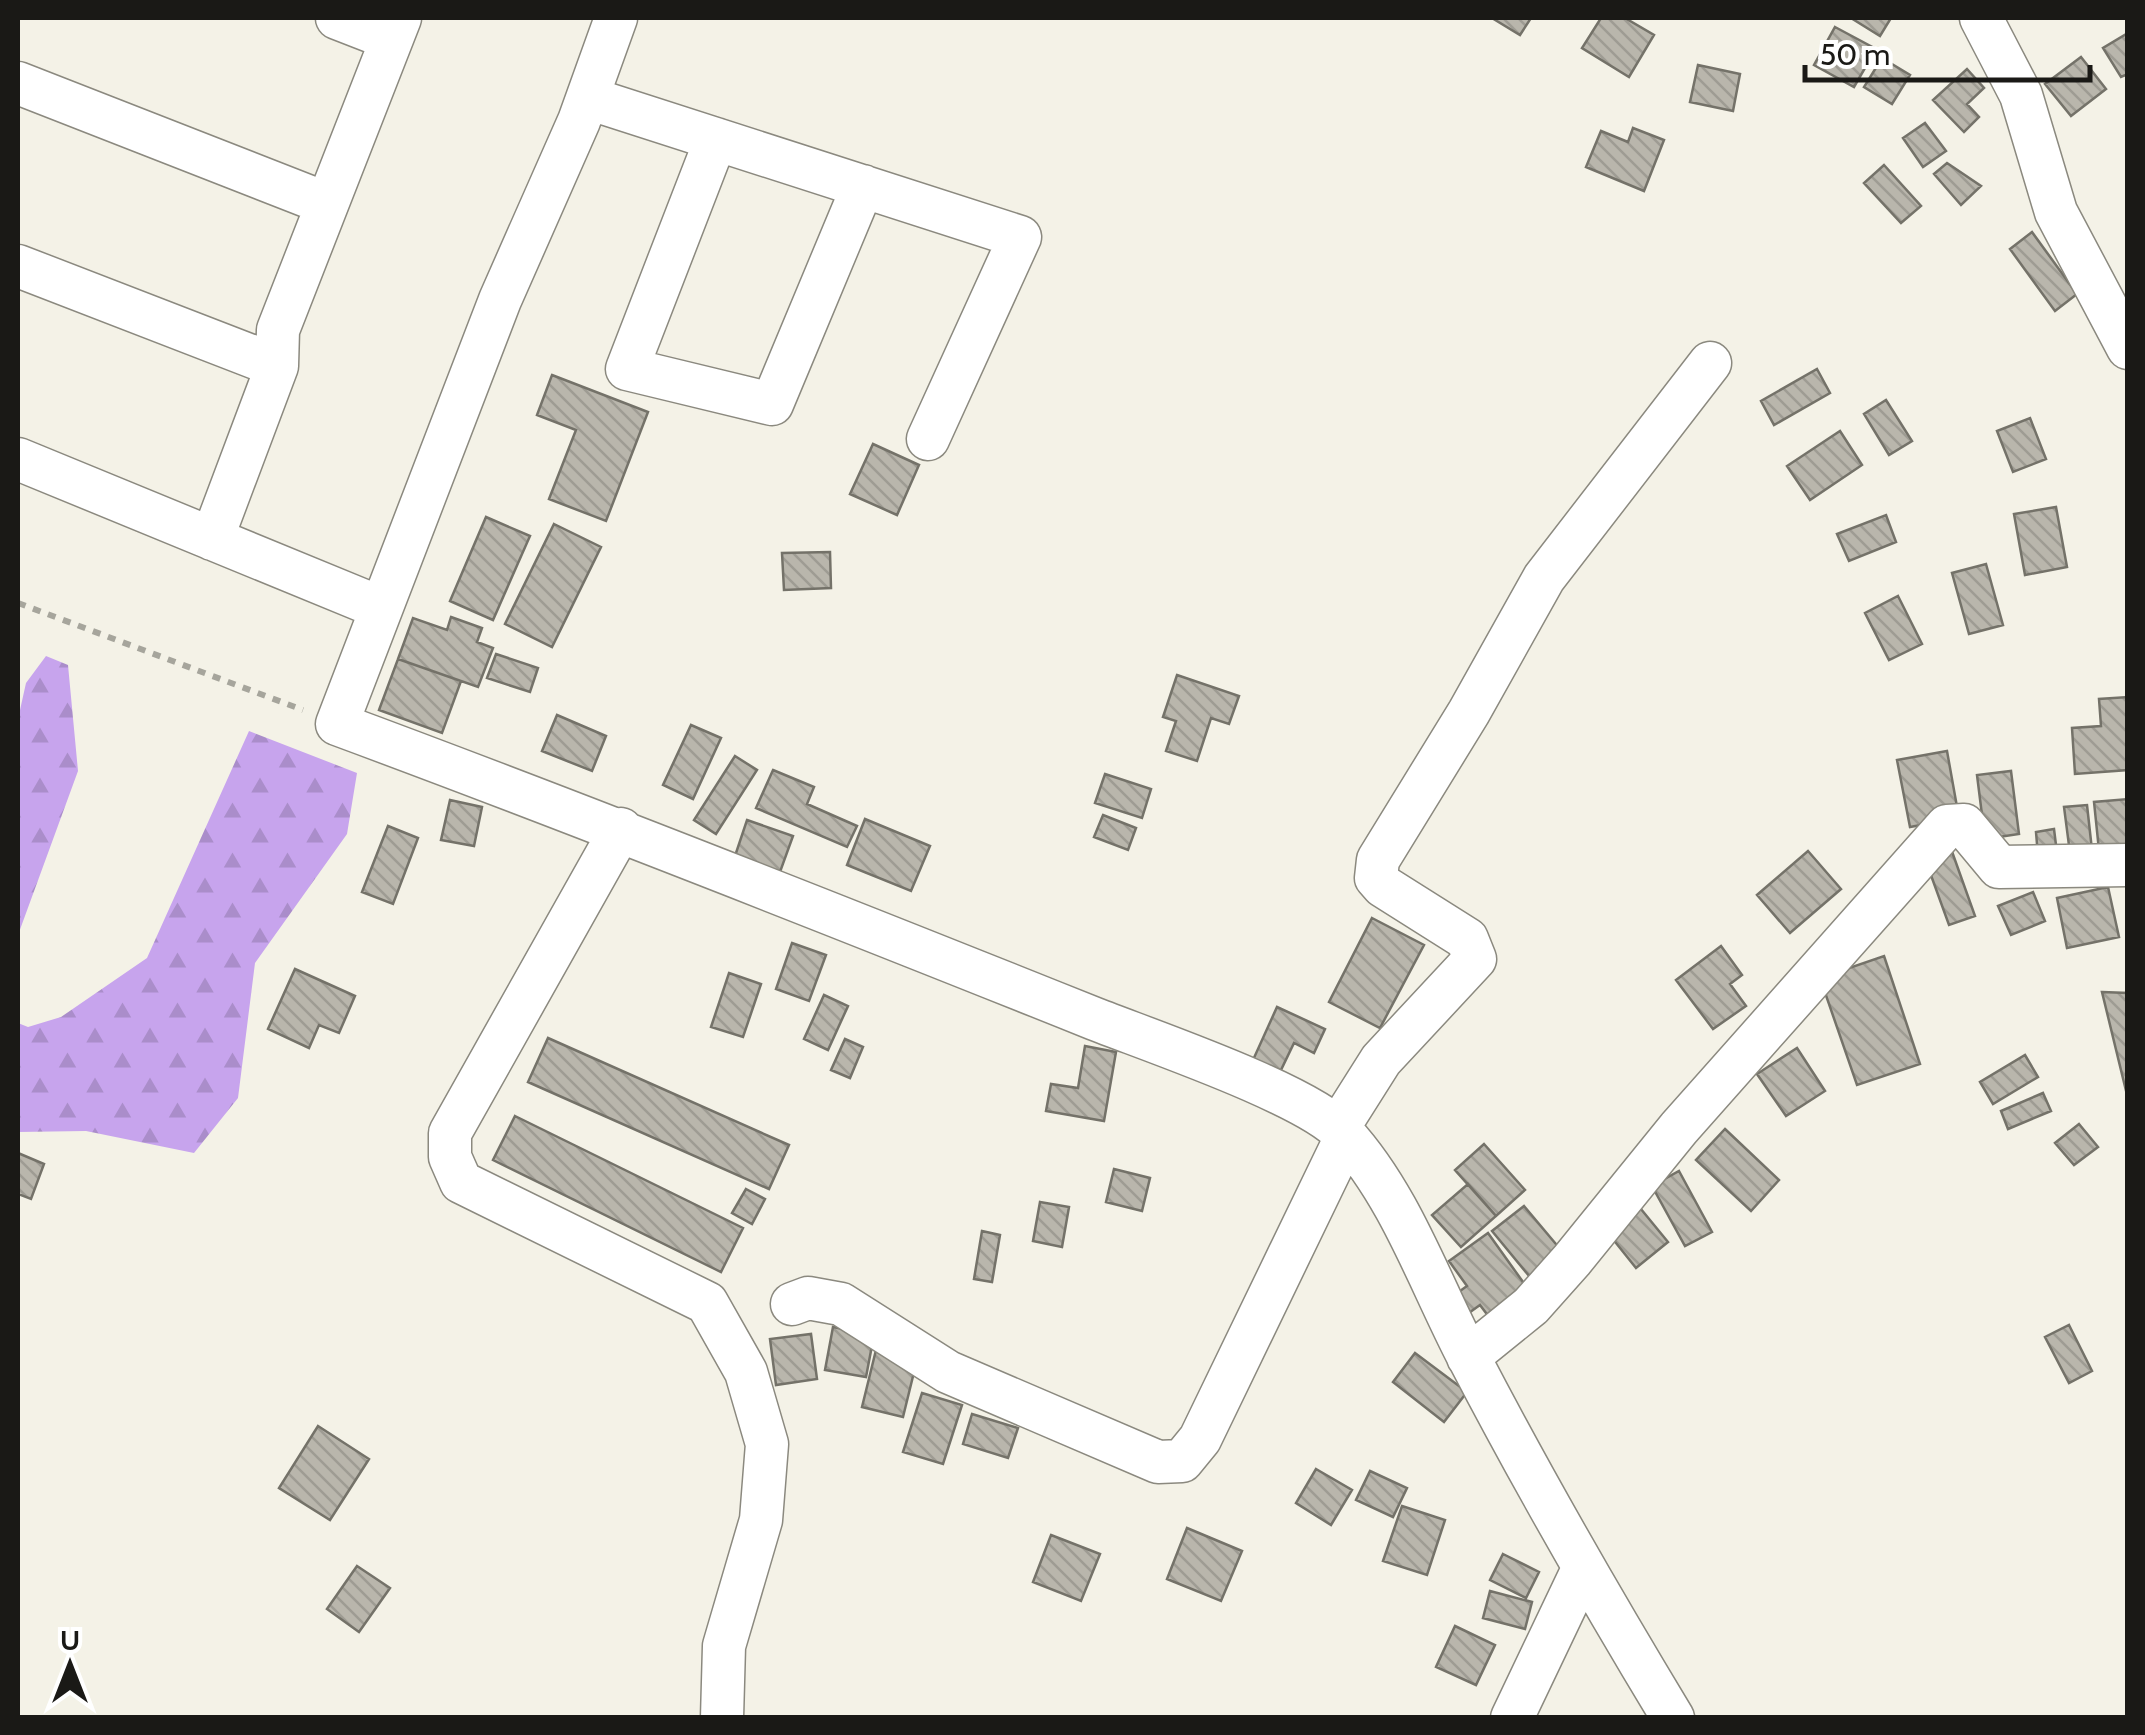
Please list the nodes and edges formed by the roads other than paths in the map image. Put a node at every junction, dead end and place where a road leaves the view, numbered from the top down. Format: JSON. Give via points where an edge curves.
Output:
{"nodes":[{"id":1,"x":337,"y":18,"type":"edge"},
{"id":2,"x":616,"y":18,"type":"edge"},
{"id":3,"x":1981,"y":18,"type":"edge"},
{"id":4,"x":396,"y":28,"type":"edge"},
{"id":5,"x":18,"y":83,"type":"edge"},
{"id":6,"x":588,"y":98,"type":"junction"},
{"id":7,"x":716,"y":139,"type":"junction"},
{"id":8,"x":863,"y":186,"type":"junction"},
{"id":9,"x":326,"y":203,"type":"junction"},
{"id":10,"x":18,"y":266,"type":"edge"},
{"id":11,"x":2128,"y":348,"type":"edge"},
{"id":12,"x":1710,"y":363,"type":"dead end"},
{"id":13,"x":277,"y":366,"type":"junction"},
{"id":14,"x":928,"y":439,"type":"dead end"},
{"id":15,"x":18,"y":460,"type":"edge"},
{"id":16,"x":212,"y":539,"type":"junction"},
{"id":17,"x":381,"y":608,"type":"junction"},
{"id":18,"x":622,"y":829,"type":"junction"},
{"id":19,"x":2128,"y":865,"type":"edge"},
{"id":20,"x":1342,"y":1132,"type":"junction"},
{"id":21,"x":792,"y":1304,"type":"dead end"},
{"id":22,"x":1468,"y":1357,"type":"junction"},
{"id":23,"x":1583,"y":1569,"type":"junction"},
{"id":24,"x":722,"y":1718,"type":"edge"},
{"id":25,"x":1512,"y":1718,"type":"edge"},
{"id":26,"x":1673,"y":1718,"type":"edge"}],
"edges":[{"from":1,"to":4,"type":"street"},
{"from":2,"to":6,"type":"street"},
{"from":3,"to":11,"type":"street","via":[[2021,95],[2056,212]]},
{"from":4,"to":9,"type":"street"},
{"from":5,"to":9,"type":"street"},
{"from":6,"to":7,"type":"street"},
{"from":6,"to":17,"type":"street","via":[[500,300]]},
{"from":7,"to":8,"type":"street"},
{"from":7,"to":8,"type":"street","via":[[627,369],[772,404]]},
{"from":8,"to":14,"type":"street","via":[[1020,236]]},
{"from":9,"to":13,"type":"street","via":[[278,330]]},
{"from":10,"to":13,"type":"street"},
{"from":12,"to":20,"type":"street","via":[[1544,578],[1378,860],[1376,878],[1467,939],[1475,959],[1381,1060]]},
{"from":13,"to":16,"type":"street"},
{"from":15,"to":16,"type":"street"},
{"from":16,"to":17,"type":"street"},
{"from":17,"to":18,"type":"street","via":[[337,724]]},
{"from":18,"to":20,"type":"street","via":[[1268,1090]]},
{"from":18,"to":24,"type":"street","via":[[450,1133],[450,1157],[460,1182],[707,1303],[746,1372],[767,1444],[761,1520],[724,1646]]},
{"from":19,"to":22,"type":"street","via":[[2000,867],[1964,825],[1947,826],[1679,1128],[1572,1260]]},
{"from":20,"to":21,"type":"street","via":[[1200,1439],[1182,1461],[1158,1462],[948,1372],[841,1304],[808,1298]]},
{"from":20,"to":22,"type":"street","via":[[1374,1170]]},
{"from":22,"to":23,"type":"street"},
{"from":23,"to":25,"type":"street"},
{"from":23,"to":26,"type":"street"}]}
